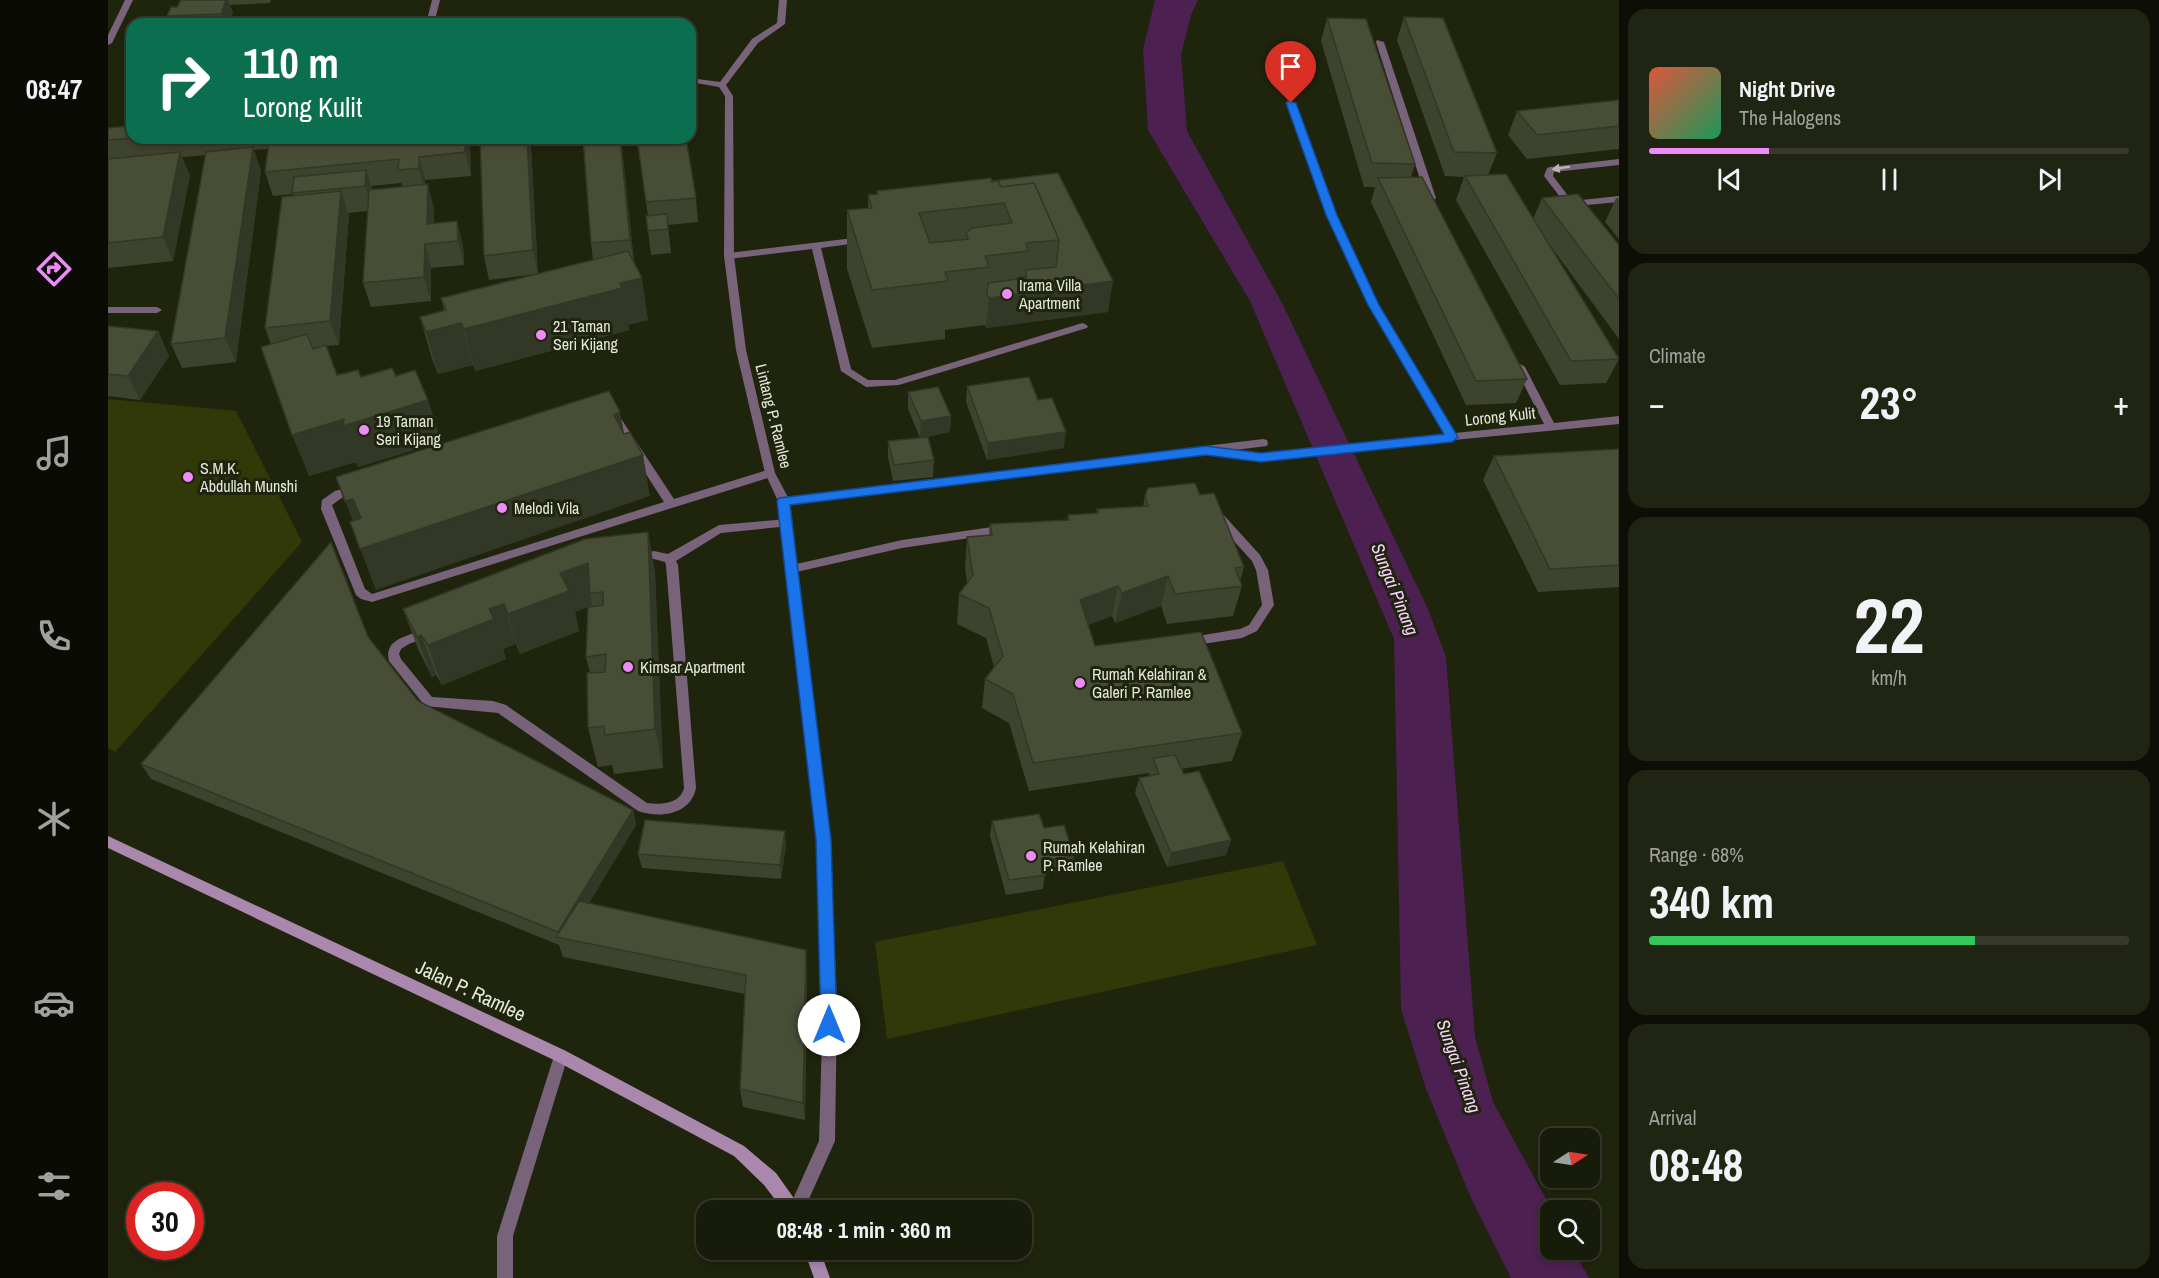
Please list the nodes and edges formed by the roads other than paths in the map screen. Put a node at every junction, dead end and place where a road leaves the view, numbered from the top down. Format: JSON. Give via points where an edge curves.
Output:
{"nodes":[{"id":1,"x":129,"y":0,"type":"edge"},
{"id":2,"x":436,"y":0,"type":"edge"},
{"id":3,"x":783,"y":0,"type":"edge"},
{"id":4,"x":432,"y":18,"type":"edge"},
{"id":5,"x":1380,"y":42,"type":"dead end"},
{"id":6,"x":108,"y":43,"type":"edge"},
{"id":7,"x":696,"y":81,"type":"edge"},
{"id":8,"x":722,"y":85,"type":"junction"},
{"id":9,"x":1291,"y":103,"type":"dead end"},
{"id":10,"x":1619,"y":162,"type":"edge"},
{"id":11,"x":1619,"y":199,"type":"edge"},
{"id":12,"x":1570,"y":204,"type":"junction"},
{"id":13,"x":1436,"y":208,"type":"edge"},
{"id":14,"x":1577,"y":213,"type":"edge"},
{"id":15,"x":875,"y":238,"type":"edge"},
{"id":16,"x":816,"y":245,"type":"junction"},
{"id":17,"x":729,"y":256,"type":"junction"},
{"id":18,"x":108,"y":310,"type":"edge"},
{"id":19,"x":157,"y":310,"type":"dead end"},
{"id":20,"x":1083,"y":326,"type":"dead end"},
{"id":21,"x":1513,"y":354,"type":"edge"},
{"id":22,"x":600,"y":416,"type":"edge"},
{"id":23,"x":1619,"y":420,"type":"edge"},
{"id":24,"x":1551,"y":427,"type":"junction"},
{"id":25,"x":1452,"y":437,"type":"junction"},
{"id":26,"x":1263,"y":443,"type":"dead end"},
{"id":27,"x":1206,"y":450,"type":"junction"},
{"id":28,"x":770,"y":473,"type":"junction"},
{"id":29,"x":373,"y":484,"type":"edge"},
{"id":30,"x":784,"y":501,"type":"junction"},
{"id":31,"x":671,"y":504,"type":"junction"},
{"id":32,"x":1211,"y":508,"type":"edge"},
{"id":33,"x":786,"y":523,"type":"junction"},
{"id":34,"x":1017,"y":528,"type":"edge"},
{"id":35,"x":669,"y":559,"type":"junction"},
{"id":36,"x":792,"y":569,"type":"junction"},
{"id":37,"x":1172,"y":644,"type":"edge"},
{"id":38,"x":108,"y":842,"type":"edge"},
{"id":39,"x":561,"y":1056,"type":"junction"},
{"id":40,"x":786,"y":1200,"type":"edge"},
{"id":41,"x":799,"y":1200,"type":"edge"},
{"id":42,"x":816,"y":1260,"type":"edge"},
{"id":43,"x":505,"y":1278,"type":"edge"},
{"id":44,"x":822,"y":1278,"type":"edge"}],
"edges":[{"from":1,"to":6,"type":"street"},
{"from":2,"to":4,"type":"street"},
{"from":3,"to":8,"type":"street","via":[[781,24],[755,41]]},
{"from":5,"to":13,"type":"street"},
{"from":7,"to":8,"type":"street"},
{"from":8,"to":17,"type":"street","name":"Lintang P. Ramlee","via":[[729,96]]},
{"from":9,"to":25,"type":"street","via":[[1332,215],[1373,305]]},
{"from":10,"to":12,"type":"street","one_way":true,"via":[[1550,170],[1548,176]]},
{"from":11,"to":12,"type":"street"},
{"from":12,"to":14,"type":"street"},
{"from":15,"to":16,"type":"street"},
{"from":16,"to":17,"type":"street"},
{"from":16,"to":20,"type":"street","via":[[846,371],[867,384],[896,383]]},
{"from":17,"to":28,"type":"street","name":"Lintang P. Ramlee","via":[[741,350]]},
{"from":18,"to":19,"type":"street"},
{"from":21,"to":24,"type":"street"},
{"from":22,"to":31,"type":"street","via":[[618,421]]},
{"from":23,"to":24,"type":"street","name":"Lorong Kulit"},
{"from":24,"to":25,"type":"street","name":"Lorong Kulit"},
{"from":25,"to":27,"type":"street","name":"Lorong Kulit","via":[[1261,458]]},
{"from":26,"to":27,"type":"street","name":"Lorong Kulit"},
{"from":27,"to":30,"type":"street","name":"Lorong Kulit"},
{"from":28,"to":30,"type":"street","name":"Lintang P. Ramlee"},
{"from":28,"to":31,"type":"street"},
{"from":29,"to":31,"type":"street","via":[[339,494],[326,503],[360,592],[372,598]]},
{"from":30,"to":33,"type":"street","name":"Lintang P. Ramlee"},
{"from":32,"to":37,"type":"street","via":[[1256,558],[1268,605],[1248,631]]},
{"from":33,"to":35,"type":"street","via":[[719,530]]},
{"from":33,"to":36,"type":"street","name":"Lintang P. Ramlee"},
{"from":34,"to":36,"type":"street","via":[[902,544]]},
{"from":35,"to":35,"type":"street","via":[[690,788],[687,798],[679,804],[654,810],[642,807],[502,709],[429,702],[395,661],[396,646],[405,641],[602,564],[654,555]]},
{"from":36,"to":41,"type":"street","name":"Lintang P. Ramlee","via":[[823,840],[830,1004],[827,1141]]},
{"from":38,"to":39,"type":"street","name":"Jalan P. Ramlee"},
{"from":39,"to":40,"type":"street","name":"Jalan P. Ramlee","via":[[739,1151]]},
{"from":39,"to":43,"type":"street","via":[[505,1236]]},
{"from":42,"to":44,"type":"street"}]}
